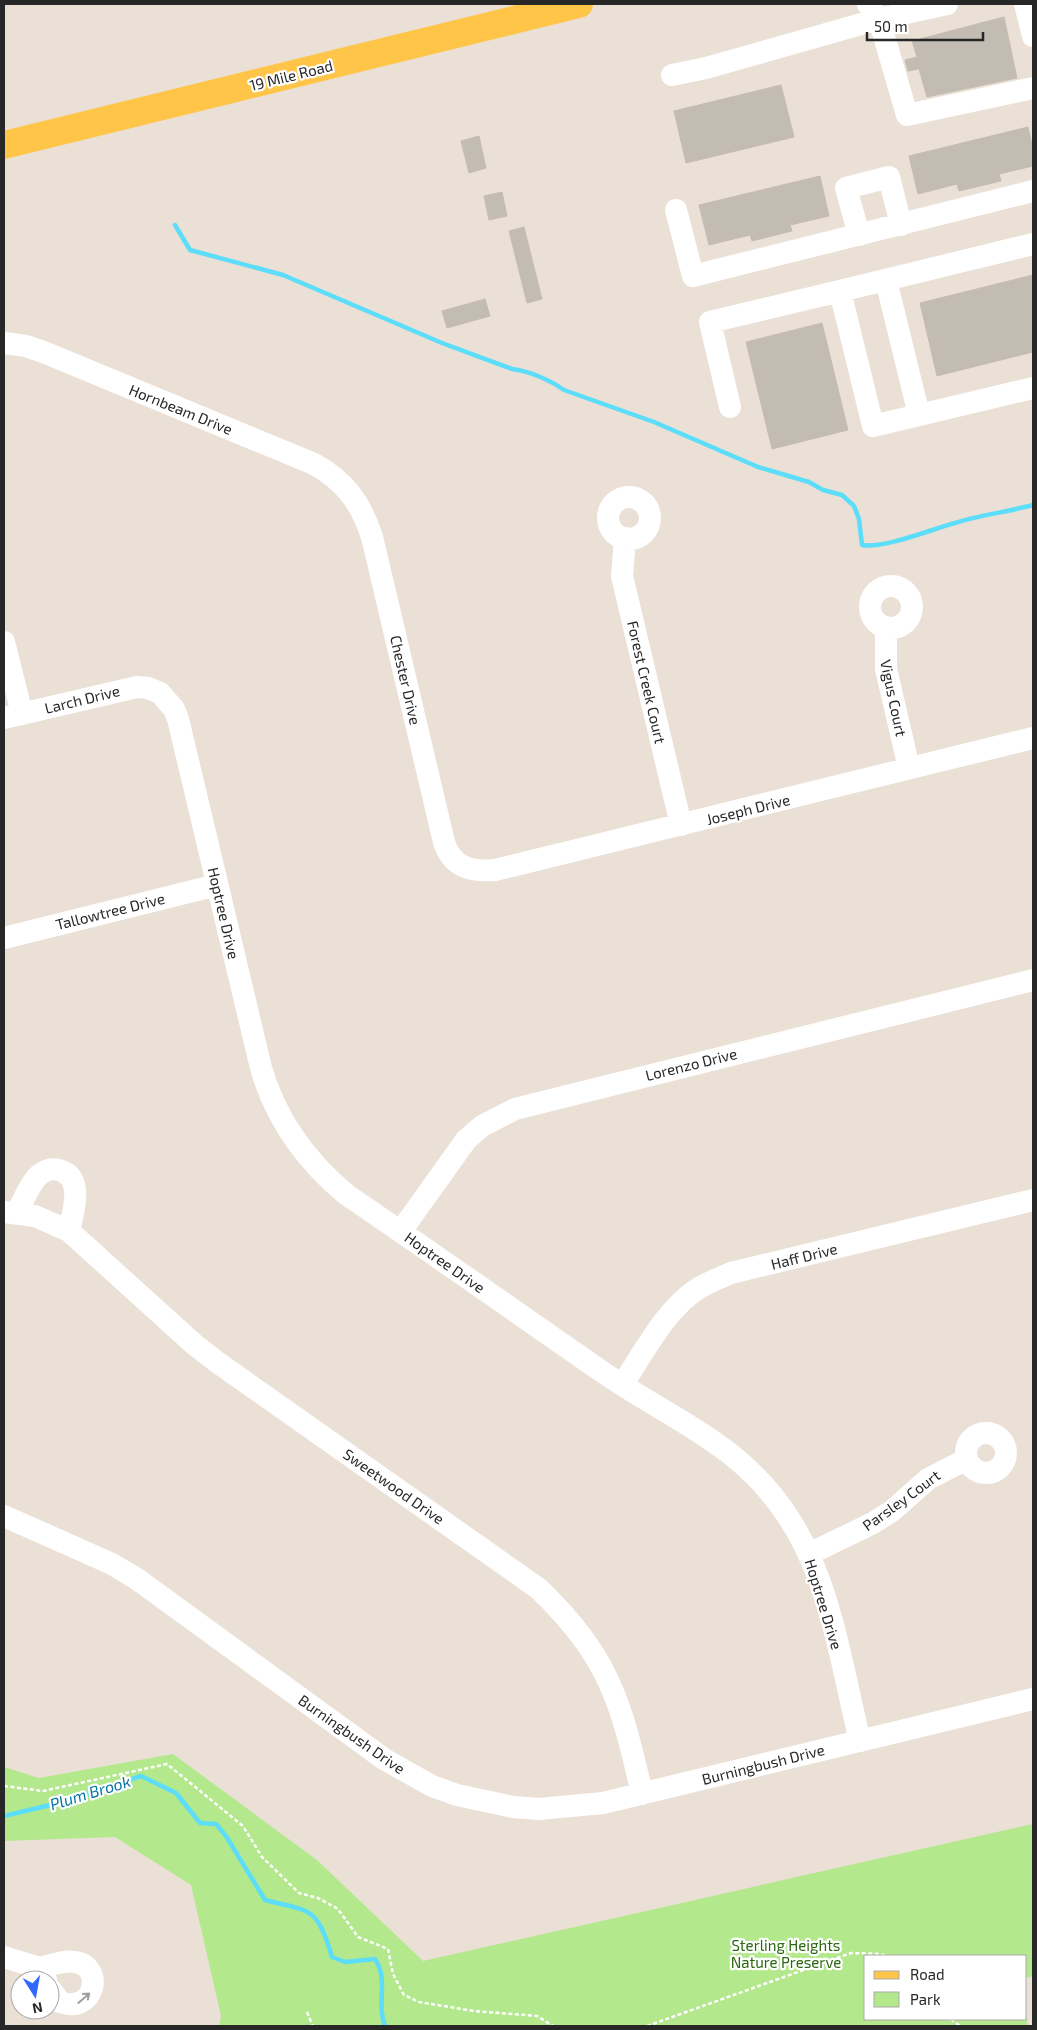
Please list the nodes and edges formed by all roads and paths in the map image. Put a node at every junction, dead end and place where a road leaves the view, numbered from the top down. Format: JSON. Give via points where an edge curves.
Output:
{"nodes":[{"id":1,"x":579,"y":4,"type":"edge"},
{"id":2,"x":947,"y":4,"type":"edge"},
{"id":3,"x":1025,"y":4,"type":"edge"},
{"id":4,"x":873,"y":12,"type":"edge"},
{"id":5,"x":1033,"y":36,"type":"edge"},
{"id":6,"x":672,"y":75,"type":"dead end"},
{"id":7,"x":1033,"y":88,"type":"edge"},
{"id":8,"x":4,"y":145,"type":"edge"},
{"id":9,"x":1033,"y":190,"type":"edge"},
{"id":10,"x":676,"y":210,"type":"dead end"},
{"id":11,"x":901,"y":225,"type":"junction"},
{"id":12,"x":859,"y":235,"type":"junction"},
{"id":13,"x":1033,"y":244,"type":"edge"},
{"id":14,"x":886,"y":280,"type":"junction"},
{"id":15,"x":840,"y":291,"type":"junction"},
{"id":16,"x":4,"y":342,"type":"edge"},
{"id":17,"x":1033,"y":388,"type":"edge"},
{"id":18,"x":730,"y":407,"type":"dead end"},
{"id":19,"x":919,"y":415,"type":"junction"},
{"id":20,"x":351,"y":492,"type":"joint"},
{"id":21,"x":625,"y":538,"type":"dead end"},
{"id":22,"x":886,"y":627,"type":"dead end"},
{"id":23,"x":4,"y":642,"type":"edge"},
{"id":24,"x":160,"y":693,"type":"joint"},
{"id":25,"x":13,"y":716,"type":"edge"},
{"id":26,"x":1033,"y":738,"type":"edge"},
{"id":27,"x":909,"y":768,"type":"junction"},
{"id":28,"x":681,"y":825,"type":"junction"},
{"id":29,"x":461,"y":866,"type":"joint"},
{"id":30,"x":217,"y":885,"type":"junction"},
{"id":31,"x":4,"y":938,"type":"edge"},
{"id":32,"x":1033,"y":980,"type":"edge"},
{"id":33,"x":1033,"y":1200,"type":"edge"},
{"id":34,"x":10,"y":1212,"type":"edge"},
{"id":35,"x":69,"y":1231,"type":"junction"},
{"id":36,"x":401,"y":1232,"type":"junction"},
{"id":37,"x":622,"y":1385,"type":"junction"},
{"id":38,"x":967,"y":1459,"type":"dead end"},
{"id":39,"x":4,"y":1516,"type":"edge"},
{"id":40,"x":809,"y":1554,"type":"junction"},
{"id":41,"x":1033,"y":1699,"type":"edge"},
{"id":42,"x":860,"y":1741,"type":"junction"},
{"id":43,"x":4,"y":1786,"type":"edge"},
{"id":44,"x":642,"y":1794,"type":"junction"},
{"id":45,"x":884,"y":1955,"type":"edge"},
{"id":46,"x":4,"y":1957,"type":"edge"},
{"id":47,"x":34,"y":1970,"type":"edge"},
{"id":48,"x":53,"y":1970,"type":"edge"},
{"id":49,"x":60,"y":2002,"type":"edge"},
{"id":50,"x":307,"y":2012,"type":"dead end"},
{"id":51,"x":313,"y":2026,"type":"edge"},
{"id":52,"x":553,"y":2026,"type":"edge"},
{"id":53,"x":647,"y":2026,"type":"edge"}],
"edges":[{"from":1,"to":8,"type":"main road","name":"19 Mile Road"},
{"from":2,"to":4,"type":"street"},
{"from":3,"to":5,"type":"street"},
{"from":4,"to":6,"type":"street","via":[[706,68]]},
{"from":4,"to":7,"type":"street","via":[[907,115]]},
{"from":9,"to":11,"type":"street"},
{"from":10,"to":12,"type":"street","via":[[693,276]]},
{"from":11,"to":12,"type":"street"},
{"from":11,"to":12,"type":"street","via":[[888,177],[846,188]]},
{"from":13,"to":14,"type":"street"},
{"from":14,"to":15,"type":"street"},
{"from":14,"to":19,"type":"street"},
{"from":15,"to":18,"type":"street","via":[[710,322]]},
{"from":15,"to":19,"type":"street","via":[[872,426]]},
{"from":16,"to":20,"type":"street","name":"Hornbeam Drive","via":[[46,353],[314,464]]},
{"from":17,"to":19,"type":"street"},
{"from":20,"to":29,"type":"street","name":"Chester Drive","via":[[372,537],[444,842],[452,860]]},
{"from":21,"to":28,"type":"street","name":"Forest Creek Court","via":[[622,576]]},
{"from":22,"to":27,"type":"street","name":"Vigus Court","via":[[886,669]]},
{"from":23,"to":25,"type":"street"},
{"from":24,"to":25,"type":"street","name":"Larch Drive","via":[[148,688],[125,688]]},
{"from":24,"to":30,"type":"street","name":"Hoptree Drive","via":[[174,708],[178,719]]},
{"from":26,"to":27,"type":"street","name":"Joseph Drive"},
{"from":27,"to":28,"type":"street","name":"Joseph Drive"},
{"from":28,"to":29,"type":"street","name":"Joseph Drive","via":[[494,870],[471,870]]},
{"from":30,"to":31,"type":"street","name":"Tallowtree Drive"},
{"from":30,"to":36,"type":"street","name":"Hoptree Drive","via":[[261,1068],[276,1109],[297,1144],[330,1180]]},
{"from":32,"to":36,"type":"street","name":"Lorenzo Drive","via":[[515,1109],[482,1126],[466,1140]]},
{"from":33,"to":37,"type":"street","name":"Haff Drive","via":[[712,1280],[671,1313]]},
{"from":34,"to":35,"type":"street","name":"Sweetwood Drive","via":[[52,1222]]},
{"from":34,"to":35,"type":"street","name":"Sweetwood Drive","via":[[38,1176],[46,1170],[56,1169],[65,1172],[76,1188]]},
{"from":35,"to":44,"type":"street","name":"Sweetwood Drive","via":[[202,1350],[520,1574],[554,1603],[586,1640],[614,1690],[628,1732]]},
{"from":36,"to":37,"type":"street","name":"Hoptree Drive"},
{"from":37,"to":40,"type":"street","name":"Hoptree Drive","via":[[719,1443],[738,1459],[775,1498]]},
{"from":38,"to":40,"type":"street","name":"Parsley Court","via":[[928,1479],[873,1523]]},
{"from":39,"to":44,"type":"street","name":"Burningbush Drive","via":[[97,1557],[137,1579],[384,1759],[432,1786],[484,1802],[539,1809],[594,1804]]},
{"from":40,"to":42,"type":"street","name":"Hoptree Drive","via":[[825,1598]]},
{"from":41,"to":42,"type":"street","name":"Burningbush Drive"},
{"from":42,"to":44,"type":"street","name":"Burningbush Drive"},
{"from":43,"to":52,"type":"path","via":[[43,1791],[167,1764],[243,1826],[262,1857],[299,1892],[338,1909],[358,1937],[388,1949],[393,1974],[404,1996],[419,2002],[474,2011],[537,2016]]},
{"from":45,"to":53,"type":"path","via":[[851,1953]]},
{"from":46,"to":47,"type":"street"},
{"from":49,"to":48,"type":"street","one_way":true,"via":[[79,2004],[92,1990],[92,1977],[85,1966],[73,1962]]},
{"from":50,"to":51,"type":"path"}]}
